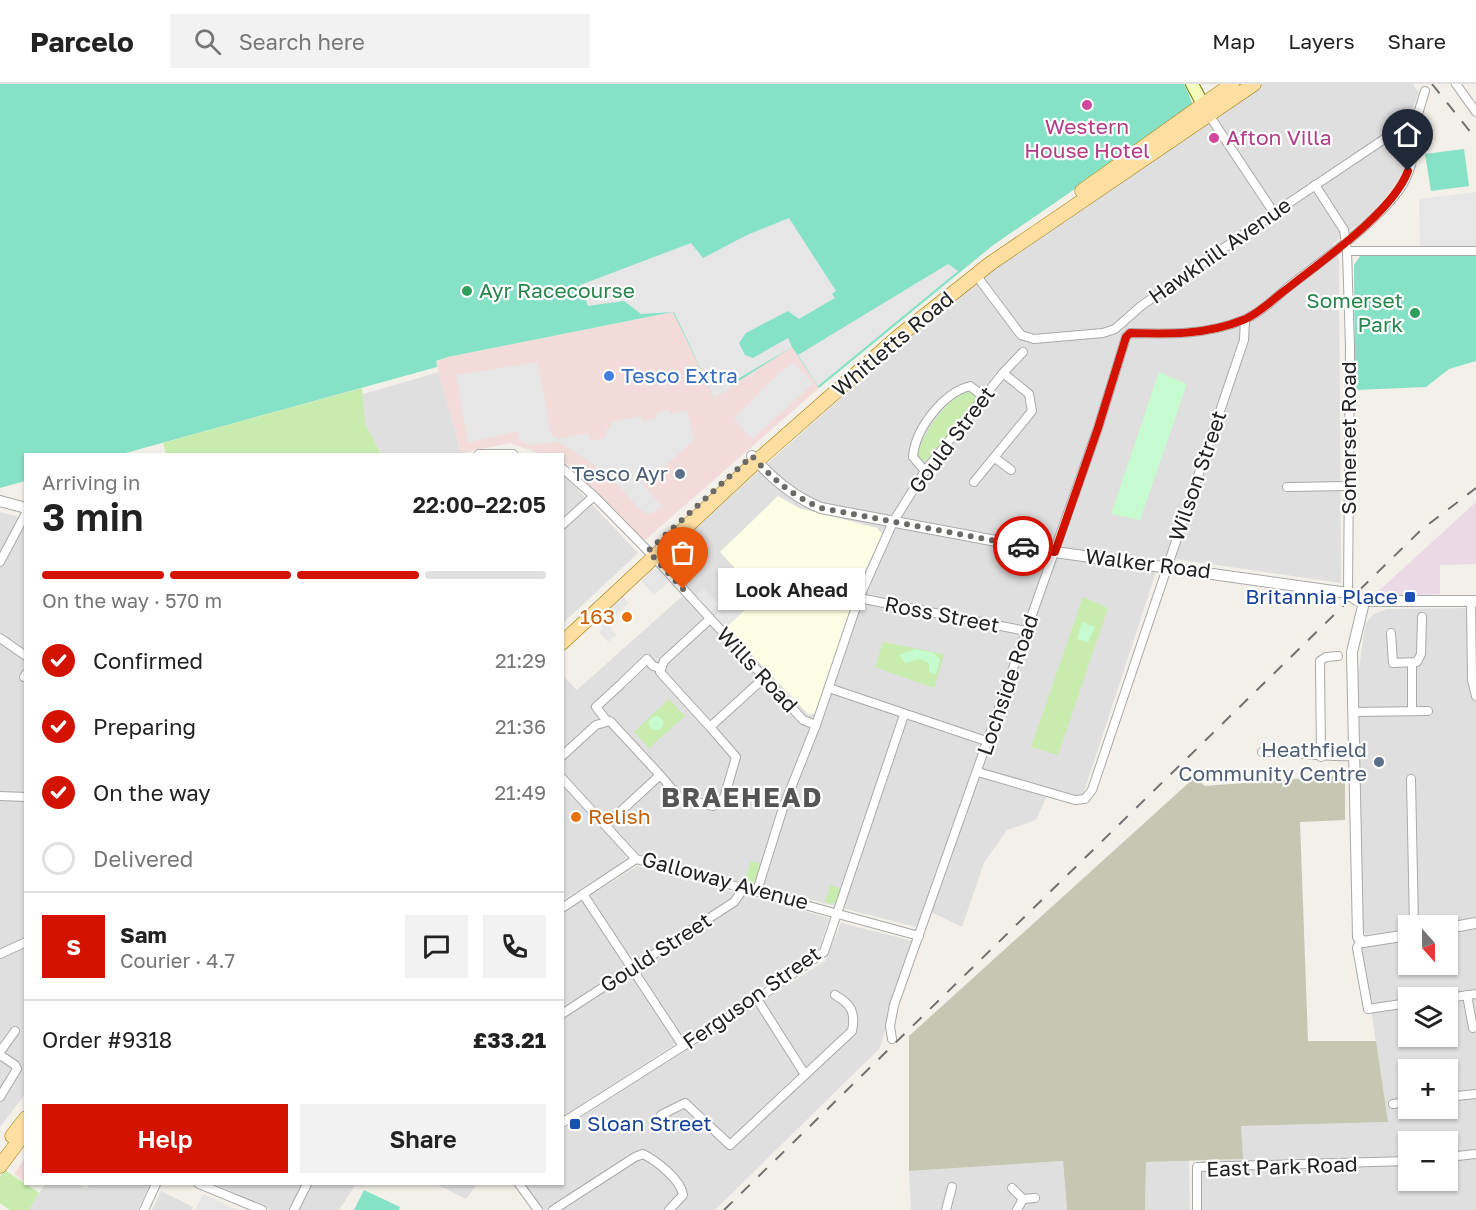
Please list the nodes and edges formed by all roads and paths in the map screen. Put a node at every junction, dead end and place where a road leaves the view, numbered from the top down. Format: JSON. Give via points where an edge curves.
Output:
{"nodes":[{"id":1,"x":1192,"y":84,"type":"edge"},
{"id":2,"x":1232,"y":84,"type":"edge"},
{"id":3,"x":1254,"y":84,"type":"edge"},
{"id":4,"x":1456,"y":84,"type":"edge"},
{"id":5,"x":1425,"y":91,"type":"dead end"},
{"id":6,"x":1205,"y":110,"type":"junction"},
{"id":7,"x":1476,"y":112,"type":"edge"},
{"id":8,"x":1417,"y":117,"type":"junction"},
{"id":9,"x":1315,"y":185,"type":"junction"},
{"id":10,"x":1274,"y":213,"type":"junction"},
{"id":11,"x":1347,"y":246,"type":"junction"},
{"id":12,"x":1476,"y":251,"type":"edge"},
{"id":13,"x":976,"y":275,"type":"junction"},
{"id":14,"x":1245,"y":320,"type":"junction"},
{"id":15,"x":1023,"y":352,"type":"dead end"},
{"id":16,"x":1003,"y":373,"type":"junction"},
{"id":17,"x":984,"y":397,"type":"junction"},
{"id":18,"x":995,"y":458,"type":"junction"},
{"id":19,"x":755,"y":459,"type":"junction"},
{"id":20,"x":564,"y":470,"type":"edge"},
{"id":21,"x":1011,"y":470,"type":"dead end"},
{"id":22,"x":925,"y":471,"type":"junction"},
{"id":23,"x":974,"y":482,"type":"dead end"},
{"id":24,"x":1348,"y":486,"type":"junction"},
{"id":25,"x":1287,"y":488,"type":"dead end"},
{"id":26,"x":594,"y":496,"type":"junction"},
{"id":27,"x":0,"y":501,"type":"edge"},
{"id":28,"x":24,"y":507,"type":"edge"},
{"id":29,"x":24,"y":517,"type":"edge"},
{"id":30,"x":893,"y":522,"type":"junction"},
{"id":31,"x":564,"y":523,"type":"edge"},
{"id":32,"x":1055,"y":552,"type":"junction"},
{"id":33,"x":651,"y":554,"type":"junction"},
{"id":34,"x":0,"y":562,"type":"edge"},
{"id":35,"x":1166,"y":566,"type":"junction"},
{"id":36,"x":1348,"y":593,"type":"junction"},
{"id":37,"x":859,"y":598,"type":"junction"},
{"id":38,"x":1361,"y":601,"type":"junction"},
{"id":39,"x":1474,"y":601,"type":"edge"},
{"id":40,"x":1422,"y":617,"type":"dead end"},
{"id":41,"x":710,"y":619,"type":"junction"},
{"id":42,"x":564,"y":631,"type":"edge"},
{"id":43,"x":1026,"y":631,"type":"junction"},
{"id":44,"x":1392,"y":633,"type":"dead end"},
{"id":45,"x":0,"y":638,"type":"edge"},
{"id":46,"x":564,"y":641,"type":"edge"},
{"id":47,"x":24,"y":655,"type":"edge"},
{"id":48,"x":1338,"y":656,"type":"dead end"},
{"id":49,"x":1412,"y":663,"type":"junction"},
{"id":50,"x":660,"y":668,"type":"junction"},
{"id":51,"x":764,"y":678,"type":"junction"},
{"id":52,"x":829,"y":688,"type":"junction"},
{"id":53,"x":1476,"y":696,"type":"edge"},
{"id":54,"x":1412,"y":711,"type":"junction"},
{"id":55,"x":1428,"y":711,"type":"dead end"},
{"id":56,"x":1353,"y":712,"type":"junction"},
{"id":57,"x":904,"y":715,"type":"junction"},
{"id":58,"x":606,"y":720,"type":"junction"},
{"id":59,"x":816,"y":725,"type":"junction"},
{"id":60,"x":710,"y":727,"type":"junction"},
{"id":61,"x":989,"y":742,"type":"junction"},
{"id":62,"x":1262,"y":752,"type":"dead end"},
{"id":63,"x":564,"y":754,"type":"edge"},
{"id":64,"x":1353,"y":756,"type":"junction"},
{"id":65,"x":1321,"y":757,"type":"junction"},
{"id":66,"x":978,"y":772,"type":"junction"},
{"id":67,"x":660,"y":775,"type":"junction"},
{"id":68,"x":1411,"y":779,"type":"dead end"},
{"id":69,"x":564,"y":780,"type":"edge"},
{"id":70,"x":0,"y":796,"type":"edge"},
{"id":71,"x":24,"y":798,"type":"edge"},
{"id":72,"x":606,"y":825,"type":"junction"},
{"id":73,"x":636,"y":859,"type":"junction"},
{"id":74,"x":744,"y":888,"type":"junction"},
{"id":75,"x":757,"y":891,"type":"junction"},
{"id":76,"x":583,"y":894,"type":"junction"},
{"id":77,"x":564,"y":907,"type":"edge"},
{"id":78,"x":839,"y":912,"type":"junction"},
{"id":79,"x":1414,"y":915,"type":"edge"},
{"id":80,"x":1476,"y":923,"type":"edge"},
{"id":81,"x":1458,"y":926,"type":"edge"},
{"id":82,"x":919,"y":936,"type":"junction"},
{"id":83,"x":1398,"y":936,"type":"edge"},
{"id":84,"x":1360,"y":941,"type":"junction"},
{"id":85,"x":24,"y":943,"type":"edge"},
{"id":86,"x":0,"y":954,"type":"edge"},
{"id":87,"x":632,"y":969,"type":"junction"},
{"id":88,"x":1471,"y":994,"type":"edge"},
{"id":89,"x":835,"y":995,"type":"dead end"},
{"id":90,"x":757,"y":999,"type":"junction"},
{"id":91,"x":1398,"y":1004,"type":"edge"},
{"id":92,"x":564,"y":1013,"type":"edge"},
{"id":93,"x":1473,"y":1028,"type":"dead end"},
{"id":94,"x":15,"y":1031,"type":"dead end"},
{"id":95,"x":892,"y":1040,"type":"dead end"},
{"id":96,"x":683,"y":1046,"type":"junction"},
{"id":97,"x":0,"y":1053,"type":"edge"},
{"id":98,"x":804,"y":1073,"type":"junction"},
{"id":99,"x":1476,"y":1094,"type":"edge"},
{"id":100,"x":0,"y":1096,"type":"edge"},
{"id":101,"x":1458,"y":1096,"type":"edge"},
{"id":102,"x":1398,"y":1103,"type":"edge"},
{"id":103,"x":1393,"y":1104,"type":"dead end"},
{"id":104,"x":661,"y":1115,"type":"dead end"},
{"id":105,"x":24,"y":1121,"type":"edge"},
{"id":106,"x":564,"y":1122,"type":"edge"},
{"id":107,"x":24,"y":1134,"type":"edge"},
{"id":108,"x":0,"y":1152,"type":"edge"},
{"id":109,"x":1476,"y":1154,"type":"edge"},
{"id":110,"x":1458,"y":1156,"type":"edge"},
{"id":111,"x":1398,"y":1161,"type":"edge"},
{"id":112,"x":0,"y":1166,"type":"edge"},
{"id":113,"x":156,"y":1185,"type":"edge"},
{"id":114,"x":201,"y":1185,"type":"edge"},
{"id":115,"x":306,"y":1185,"type":"edge"},
{"id":116,"x":520,"y":1185,"type":"edge"},
{"id":117,"x":952,"y":1187,"type":"dead end"},
{"id":118,"x":1012,"y":1188,"type":"dead end"},
{"id":119,"x":1035,"y":1198,"type":"dead end"},
{"id":120,"x":1023,"y":1199,"type":"junction"},
{"id":121,"x":144,"y":1210,"type":"edge"},
{"id":122,"x":262,"y":1210,"type":"edge"},
{"id":123,"x":294,"y":1210,"type":"edge"},
{"id":124,"x":538,"y":1210,"type":"edge"},
{"id":125,"x":553,"y":1210,"type":"edge"},
{"id":126,"x":669,"y":1210,"type":"edge"},
{"id":127,"x":946,"y":1210,"type":"edge"},
{"id":128,"x":1017,"y":1210,"type":"edge"},
{"id":129,"x":1197,"y":1210,"type":"edge"}],
"edges":[{"from":1,"to":6,"type":"main road"},
{"from":2,"to":6,"type":"main road","name":"Whitletts Road"},
{"from":3,"to":6,"type":"main road","name":"Whitletts Road"},
{"from":4,"to":7,"type":"street"},
{"from":5,"to":8,"type":"street"},
{"from":6,"to":10,"type":"street"},
{"from":6,"to":13,"type":"main road","name":"Whitletts Road"},
{"from":6,"to":19,"type":"main road","name":"Whitletts Road","via":[[972,269]]},
{"from":8,"to":9,"type":"street","name":"Hawkhill Avenue"},
{"from":8,"to":11,"type":"street","via":[[1413,159],[1403,184]]},
{"from":9,"to":10,"type":"street","name":"Hawkhill Avenue"},
{"from":9,"to":11,"type":"street","name":"Somerset Road","via":[[1344,230]]},
{"from":10,"to":13,"type":"street","name":"Hawkhill Avenue","via":[[1141,306],[1125,322],[1103,333],[1034,339],[1021,335]]},
{"from":11,"to":12,"type":"street"},
{"from":11,"to":14,"type":"street"},
{"from":11,"to":24,"type":"street","name":"Somerset Road"},
{"from":13,"to":19,"type":"main road","name":"Whitletts Road","via":[[898,336]]},
{"from":14,"to":32,"type":"street","name":"Lochside Road","via":[[1208,331],[1130,333],[1126,337]]},
{"from":14,"to":35,"type":"street","name":"Wilson Street","via":[[1244,340]]},
{"from":15,"to":16,"type":"street","name":"Gould Street"},
{"from":16,"to":17,"type":"street","name":"Gould Street"},
{"from":16,"to":18,"type":"street","via":[[1029,394],[1032,411]]},
{"from":17,"to":22,"type":"street","name":"Gould Street"},
{"from":17,"to":22,"type":"street","via":[[970,386],[964,388],[928,419],[913,457]]},
{"from":18,"to":21,"type":"street"},
{"from":18,"to":23,"type":"street"},
{"from":19,"to":30,"type":"street","name":"Walker Road","via":[[799,499],[821,508]]},
{"from":19,"to":33,"type":"main road","name":"Whitletts Road"},
{"from":20,"to":26,"type":"street","name":"Wills Road"},
{"from":22,"to":30,"type":"street","name":"Gould Street"},
{"from":24,"to":25,"type":"street"},
{"from":24,"to":36,"type":"street","name":"Somerset Road"},
{"from":26,"to":31,"type":"street"},
{"from":26,"to":33,"type":"street","name":"Wills Road"},
{"from":27,"to":28,"type":"street"},
{"from":29,"to":34,"type":"street"},
{"from":30,"to":32,"type":"street","name":"Walker Road"},
{"from":30,"to":37,"type":"street","name":"Gould Street"},
{"from":32,"to":35,"type":"street","name":"Walker Road"},
{"from":32,"to":43,"type":"street","name":"Lochside Road"},
{"from":33,"to":41,"type":"street","name":"Wills Road"},
{"from":33,"to":42,"type":"main road","name":"Whitletts Road"},
{"from":33,"to":46,"type":"main road","name":"Whitletts Road"},
{"from":35,"to":36,"type":"street","name":"Walker Road"},
{"from":35,"to":66,"type":"street","name":"Wilson Street","via":[[1092,790],[1085,799],[1075,800]]},
{"from":36,"to":38,"type":"street","bridge":true},
{"from":37,"to":43,"type":"street","name":"Ross Street"},
{"from":37,"to":52,"type":"street","name":"Gould Street"},
{"from":38,"to":39,"type":"street"},
{"from":38,"to":56,"type":"street","via":[[1352,652]]},
{"from":39,"to":53,"type":"street","via":[[1472,680]]},
{"from":40,"to":49,"type":"street","via":[[1426,637],[1420,658]]},
{"from":41,"to":50,"type":"street"},
{"from":41,"to":51,"type":"street","name":"Wills Road"},
{"from":43,"to":61,"type":"street","name":"Lochside Road"},
{"from":44,"to":49,"type":"street","via":[[1387,648],[1393,663]]},
{"from":45,"to":47,"type":"street"},
{"from":48,"to":65,"type":"street","via":[[1323,658],[1319,666]]},
{"from":49,"to":54,"type":"street"},
{"from":50,"to":58,"type":"street","via":[[647,659],[596,707]]},
{"from":50,"to":60,"type":"street"},
{"from":51,"to":59,"type":"street","name":"Wills Road","via":[[803,720]]},
{"from":51,"to":60,"type":"street"},
{"from":52,"to":57,"type":"street"},
{"from":52,"to":59,"type":"street","name":"Gould Street"},
{"from":54,"to":55,"type":"street"},
{"from":54,"to":56,"type":"street"},
{"from":56,"to":64,"type":"street"},
{"from":57,"to":61,"type":"street"},
{"from":57,"to":78,"type":"street","name":"Ferguson Street"},
{"from":58,"to":63,"type":"street"},
{"from":58,"to":67,"type":"street"},
{"from":59,"to":75,"type":"street","name":"Gould Street","via":[[783,808]]},
{"from":60,"to":67,"type":"street","via":[[735,757],[719,804],[680,798]]},
{"from":61,"to":66,"type":"street","name":"Lochside Road"},
{"from":62,"to":65,"type":"street","via":[[1291,751]]},
{"from":64,"to":65,"type":"street"},
{"from":64,"to":84,"type":"street"},
{"from":66,"to":82,"type":"street","name":"Lochside Road"},
{"from":67,"to":72,"type":"street"},
{"from":68,"to":79,"type":"street"},
{"from":69,"to":72,"type":"street","name":"Galloway Avenue"},
{"from":70,"to":71,"type":"street"},
{"from":72,"to":73,"type":"street","name":"Galloway Avenue"},
{"from":73,"to":74,"type":"street","name":"Galloway Avenue"},
{"from":73,"to":76,"type":"street"},
{"from":74,"to":75,"type":"street","name":"Galloway Avenue"},
{"from":74,"to":87,"type":"street","name":"Gould Street","via":[[734,902]]},
{"from":75,"to":78,"type":"street","name":"Galloway Avenue"},
{"from":76,"to":77,"type":"street"},
{"from":76,"to":87,"type":"street"},
{"from":78,"to":82,"type":"street","name":"Galloway Avenue"},
{"from":78,"to":90,"type":"street","name":"Ferguson Street","via":[[824,952]]},
{"from":80,"to":81,"type":"street"},
{"from":82,"to":95,"type":"street","name":"Lochside Road","via":[[894,1005]]},
{"from":83,"to":84,"type":"street"},
{"from":84,"to":91,"type":"street","via":[[1357,948],[1368,1009]]},
{"from":85,"to":86,"type":"street"},
{"from":87,"to":92,"type":"street","name":"Gould Street"},
{"from":87,"to":96,"type":"street"},
{"from":88,"to":93,"type":"street"},
{"from":89,"to":98,"type":"street","via":[[849,1004],[853,1012],[852,1031]]},
{"from":90,"to":96,"type":"street","name":"Ferguson Street"},
{"from":90,"to":98,"type":"street"},
{"from":94,"to":97,"type":"street"},
{"from":96,"to":106,"type":"street","name":"Ferguson Street"},
{"from":97,"to":100,"type":"street","via":[[17,1069]]},
{"from":98,"to":104,"type":"street","via":[[730,1144],[685,1103]]},
{"from":99,"to":101,"type":"street"},
{"from":102,"to":103,"type":"street"},
{"from":105,"to":108,"type":"main road"},
{"from":107,"to":112,"type":"main road"},
{"from":109,"to":110,"type":"street"},
{"from":111,"to":129,"type":"street","name":"East Park Road","via":[[1197,1167]]},
{"from":113,"to":121,"type":"street"},
{"from":114,"to":122,"type":"street"},
{"from":115,"to":123,"type":"street"},
{"from":116,"to":124,"type":"street"},
{"from":117,"to":127,"type":"street"},
{"from":118,"to":120,"type":"street"},
{"from":119,"to":120,"type":"street"},
{"from":120,"to":128,"type":"street"},
{"from":125,"to":126,"type":"street","via":[[643,1154],[682,1188],[682,1195]]}]}
